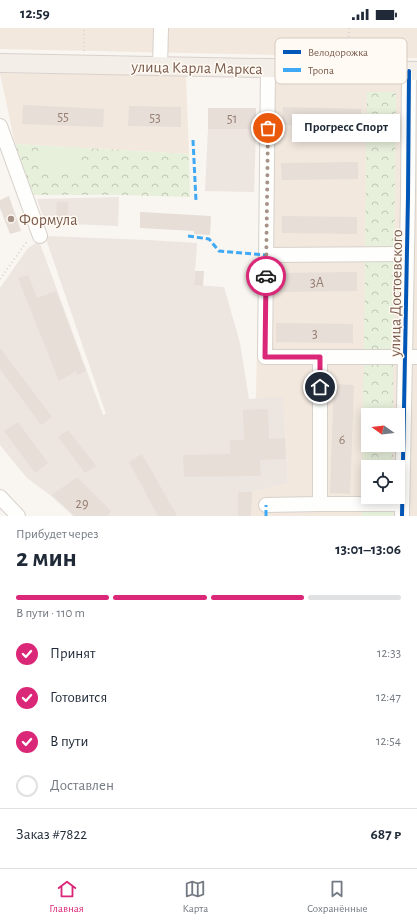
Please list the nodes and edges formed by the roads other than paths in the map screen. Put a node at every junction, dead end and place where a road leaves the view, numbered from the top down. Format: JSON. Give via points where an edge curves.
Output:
{"nodes":[{"id":1,"x":161,"y":28,"type":"edge"},
{"id":2,"x":0,"y":63,"type":"edge"},
{"id":3,"x":160,"y":67,"type":"junction"},
{"id":4,"x":268,"y":68,"type":"junction"},
{"id":5,"x":275,"y":68,"type":"edge"},
{"id":6,"x":413,"y":71,"type":"edge"},
{"id":7,"x":0,"y":126,"type":"edge"},
{"id":8,"x":38,"y":232,"type":"road end"},
{"id":9,"x":407,"y":254,"type":"junction"},
{"id":10,"x":266,"y":255,"type":"junction"},
{"id":11,"x":320,"y":357,"type":"junction"},
{"id":12,"x":411,"y":357,"type":"edge"},
{"id":13,"x":0,"y":497,"type":"edge"},
{"id":14,"x":320,"y":504,"type":"junction"},
{"id":15,"x":266,"y":505,"type":"dead end"},
{"id":16,"x":402,"y":510,"type":"edge"},
{"id":17,"x":18,"y":516,"type":"edge"}],
"edges":[{"from":1,"to":3,"type":"street"},
{"from":2,"to":3,"type":"main road","name":"улица Карла Маркса"},
{"from":3,"to":4,"type":"main road","name":"улица Карла Маркса"},
{"from":4,"to":5,"type":"main road","name":"улица Карла Маркса"},
{"from":4,"to":10,"type":"street","via":[[261,173]]},
{"from":6,"to":9,"type":"street","name":"улица Достоевского"},
{"from":7,"to":8,"type":"street"},
{"from":9,"to":10,"type":"street"},
{"from":9,"to":12,"type":"street","name":"улица Достоевского"},
{"from":10,"to":11,"type":"street","via":[[265,357]]},
{"from":11,"to":12,"type":"street"},
{"from":11,"to":14,"type":"street"},
{"from":12,"to":16,"type":"street","name":"улица Достоевского"},
{"from":13,"to":17,"type":"street"},
{"from":14,"to":15,"type":"street"},
{"from":14,"to":16,"type":"street"}]}
